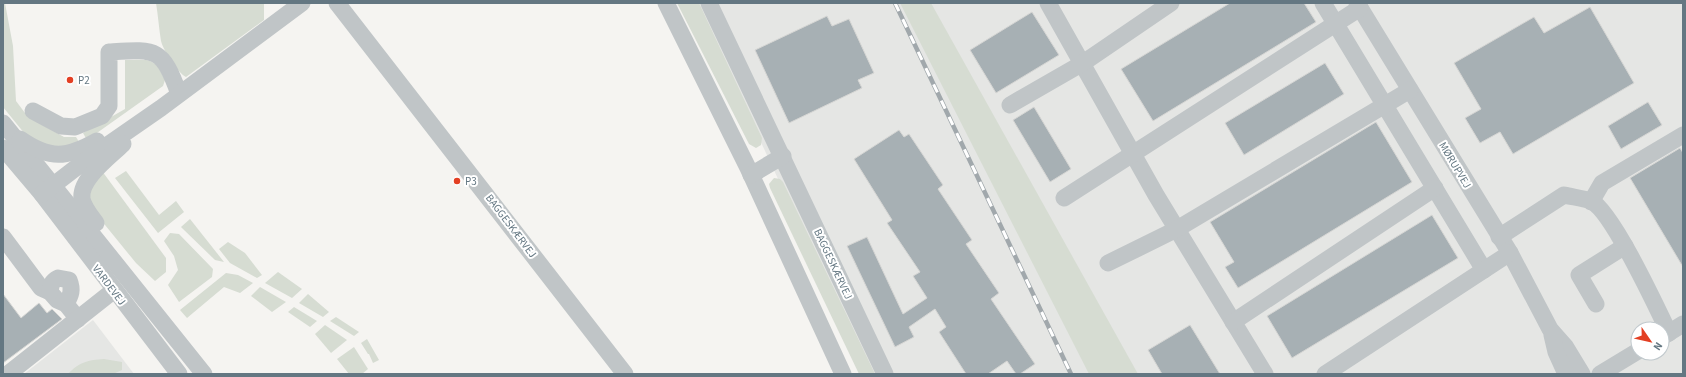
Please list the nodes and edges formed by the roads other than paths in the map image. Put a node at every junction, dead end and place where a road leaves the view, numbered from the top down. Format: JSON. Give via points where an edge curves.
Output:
{"nodes":[{"id":1,"x":302,"y":3,"type":"edge"},
{"id":2,"x":338,"y":3,"type":"edge"},
{"id":3,"x":666,"y":3,"type":"edge"},
{"id":4,"x":709,"y":3,"type":"edge"},
{"id":5,"x":1048,"y":3,"type":"edge"},
{"id":6,"x":1171,"y":3,"type":"edge"},
{"id":7,"x":1323,"y":3,"type":"edge"},
{"id":8,"x":1359,"y":5,"type":"edge"},
{"id":9,"x":1336,"y":24,"type":"junction"},
{"id":10,"x":1082,"y":63,"type":"junction"},
{"id":11,"x":1410,"y":90,"type":"junction"},
{"id":12,"x":179,"y":94,"type":"junction"},
{"id":13,"x":1010,"y":105,"type":"dead end"},
{"id":14,"x":1385,"y":106,"type":"junction"},
{"id":15,"x":161,"y":108,"type":"junction"},
{"id":16,"x":33,"y":111,"type":"dead end"},
{"id":17,"x":6,"y":128,"type":"edge"},
{"id":18,"x":1683,"y":135,"type":"edge"},
{"id":19,"x":3,"y":148,"type":"edge"},
{"id":20,"x":1133,"y":154,"type":"junction"},
{"id":21,"x":783,"y":156,"type":"junction"},
{"id":22,"x":751,"y":175,"type":"junction"},
{"id":23,"x":91,"y":176,"type":"junction"},
{"id":24,"x":1435,"y":188,"type":"junction"},
{"id":25,"x":52,"y":196,"type":"junction"},
{"id":26,"x":1064,"y":198,"type":"dead end"},
{"id":27,"x":1591,"y":202,"type":"junction"},
{"id":28,"x":1177,"y":229,"type":"junction"},
{"id":29,"x":3,"y":237,"type":"edge"},
{"id":30,"x":1499,"y":237,"type":"junction"},
{"id":31,"x":1625,"y":246,"type":"junction"},
{"id":32,"x":1510,"y":254,"type":"junction"},
{"id":33,"x":1108,"y":263,"type":"dead end"},
{"id":34,"x":1484,"y":270,"type":"junction"},
{"id":35,"x":134,"y":285,"type":"junction"},
{"id":36,"x":113,"y":291,"type":"junction"},
{"id":37,"x":1596,"y":304,"type":"dead end"},
{"id":38,"x":78,"y":320,"type":"junction"},
{"id":39,"x":1233,"y":322,"type":"junction"},
{"id":40,"x":1550,"y":329,"type":"junction"},
{"id":41,"x":1671,"y":331,"type":"edge"},
{"id":42,"x":1630,"y":356,"type":"edge"},
{"id":43,"x":8,"y":374,"type":"edge"},
{"id":44,"x":179,"y":374,"type":"edge"},
{"id":45,"x":204,"y":374,"type":"edge"},
{"id":46,"x":625,"y":374,"type":"edge"},
{"id":47,"x":843,"y":374,"type":"edge"},
{"id":48,"x":885,"y":374,"type":"edge"},
{"id":49,"x":1265,"y":374,"type":"edge"},
{"id":50,"x":1325,"y":374,"type":"edge"},
{"id":51,"x":1566,"y":374,"type":"edge"},
{"id":52,"x":1582,"y":374,"type":"edge"},
{"id":53,"x":1600,"y":374,"type":"edge"}],
"edges":[{"from":1,"to":12,"type":"street","name":"VARDEVEJ"},
{"from":2,"to":46,"type":"street","name":"BAGGESKÆRVEJ"},
{"from":3,"to":22,"type":"street"},
{"from":4,"to":21,"type":"street","name":"BAGGESKÆRVEJ"},
{"from":5,"to":10,"type":"street"},
{"from":6,"to":10,"type":"street"},
{"from":7,"to":9,"type":"street"},
{"from":8,"to":9,"type":"street"},
{"from":8,"to":11,"type":"street","name":"MØRUPVEJ"},
{"from":9,"to":14,"type":"street"},
{"from":9,"to":20,"type":"street"},
{"from":10,"to":13,"type":"street"},
{"from":10,"to":20,"type":"street"},
{"from":11,"to":14,"type":"street"},
{"from":11,"to":30,"type":"street","name":"MØRUPVEJ"},
{"from":12,"to":15,"type":"street","name":"VARDEVEJ"},
{"from":12,"to":16,"type":"street","via":[[171,72],[156,53],[145,50],[109,52],[108,106],[102,116],[75,127],[61,126]]},
{"from":14,"to":24,"type":"street"},
{"from":14,"to":28,"type":"street"},
{"from":15,"to":17,"type":"street","name":"VARDEVEJ","via":[[80,150],[62,155],[43,152]]},
{"from":15,"to":23,"type":"street","name":"VARDEVEJ"},
{"from":15,"to":25,"type":"street","name":"VARDEVEJ"},
{"from":17,"to":25,"type":"street","name":"VARDEVEJ"},
{"from":18,"to":27,"type":"street","via":[[1602,184]]},
{"from":19,"to":25,"type":"street","name":"VARDEVEJ"},
{"from":20,"to":26,"type":"street"},
{"from":20,"to":28,"type":"street"},
{"from":21,"to":22,"type":"street"},
{"from":21,"to":48,"type":"street","name":"BAGGESKÆRVEJ"},
{"from":22,"to":47,"type":"street"},
{"from":23,"to":25,"type":"street"},
{"from":23,"to":35,"type":"street","name":"VARDEVEJ","via":[[83,188],[83,203]]},
{"from":24,"to":34,"type":"street"},
{"from":24,"to":39,"type":"street"},
{"from":25,"to":35,"type":"street","name":"VARDEVEJ"},
{"from":25,"to":36,"type":"street","name":"VARDEVEJ"},
{"from":27,"to":30,"type":"street","via":[[1564,194]]},
{"from":27,"to":31,"type":"street","via":[[1602,210]]},
{"from":28,"to":33,"type":"street"},
{"from":28,"to":39,"type":"street"},
{"from":29,"to":38,"type":"street","via":[[41,288],[66,304]]},
{"from":30,"to":32,"type":"street","name":"MØRUPVEJ"},
{"from":31,"to":37,"type":"street","via":[[1579,275]]},
{"from":31,"to":41,"type":"street"},
{"from":32,"to":34,"type":"street"},
{"from":32,"to":40,"type":"street","name":"MØRUPVEJ"},
{"from":34,"to":50,"type":"street"},
{"from":35,"to":45,"type":"street","name":"VARDEVEJ"},
{"from":36,"to":38,"type":"street"},
{"from":36,"to":44,"type":"street","name":"VARDEVEJ"},
{"from":38,"to":43,"type":"street"},
{"from":39,"to":49,"type":"street"},
{"from":40,"to":51,"type":"street","name":"MØRUPVEJ","via":[[1556,352]]},
{"from":40,"to":52,"type":"street","name":"MØRUPVEJ","via":[[1566,346]]},
{"from":42,"to":53,"type":"street"}]}
